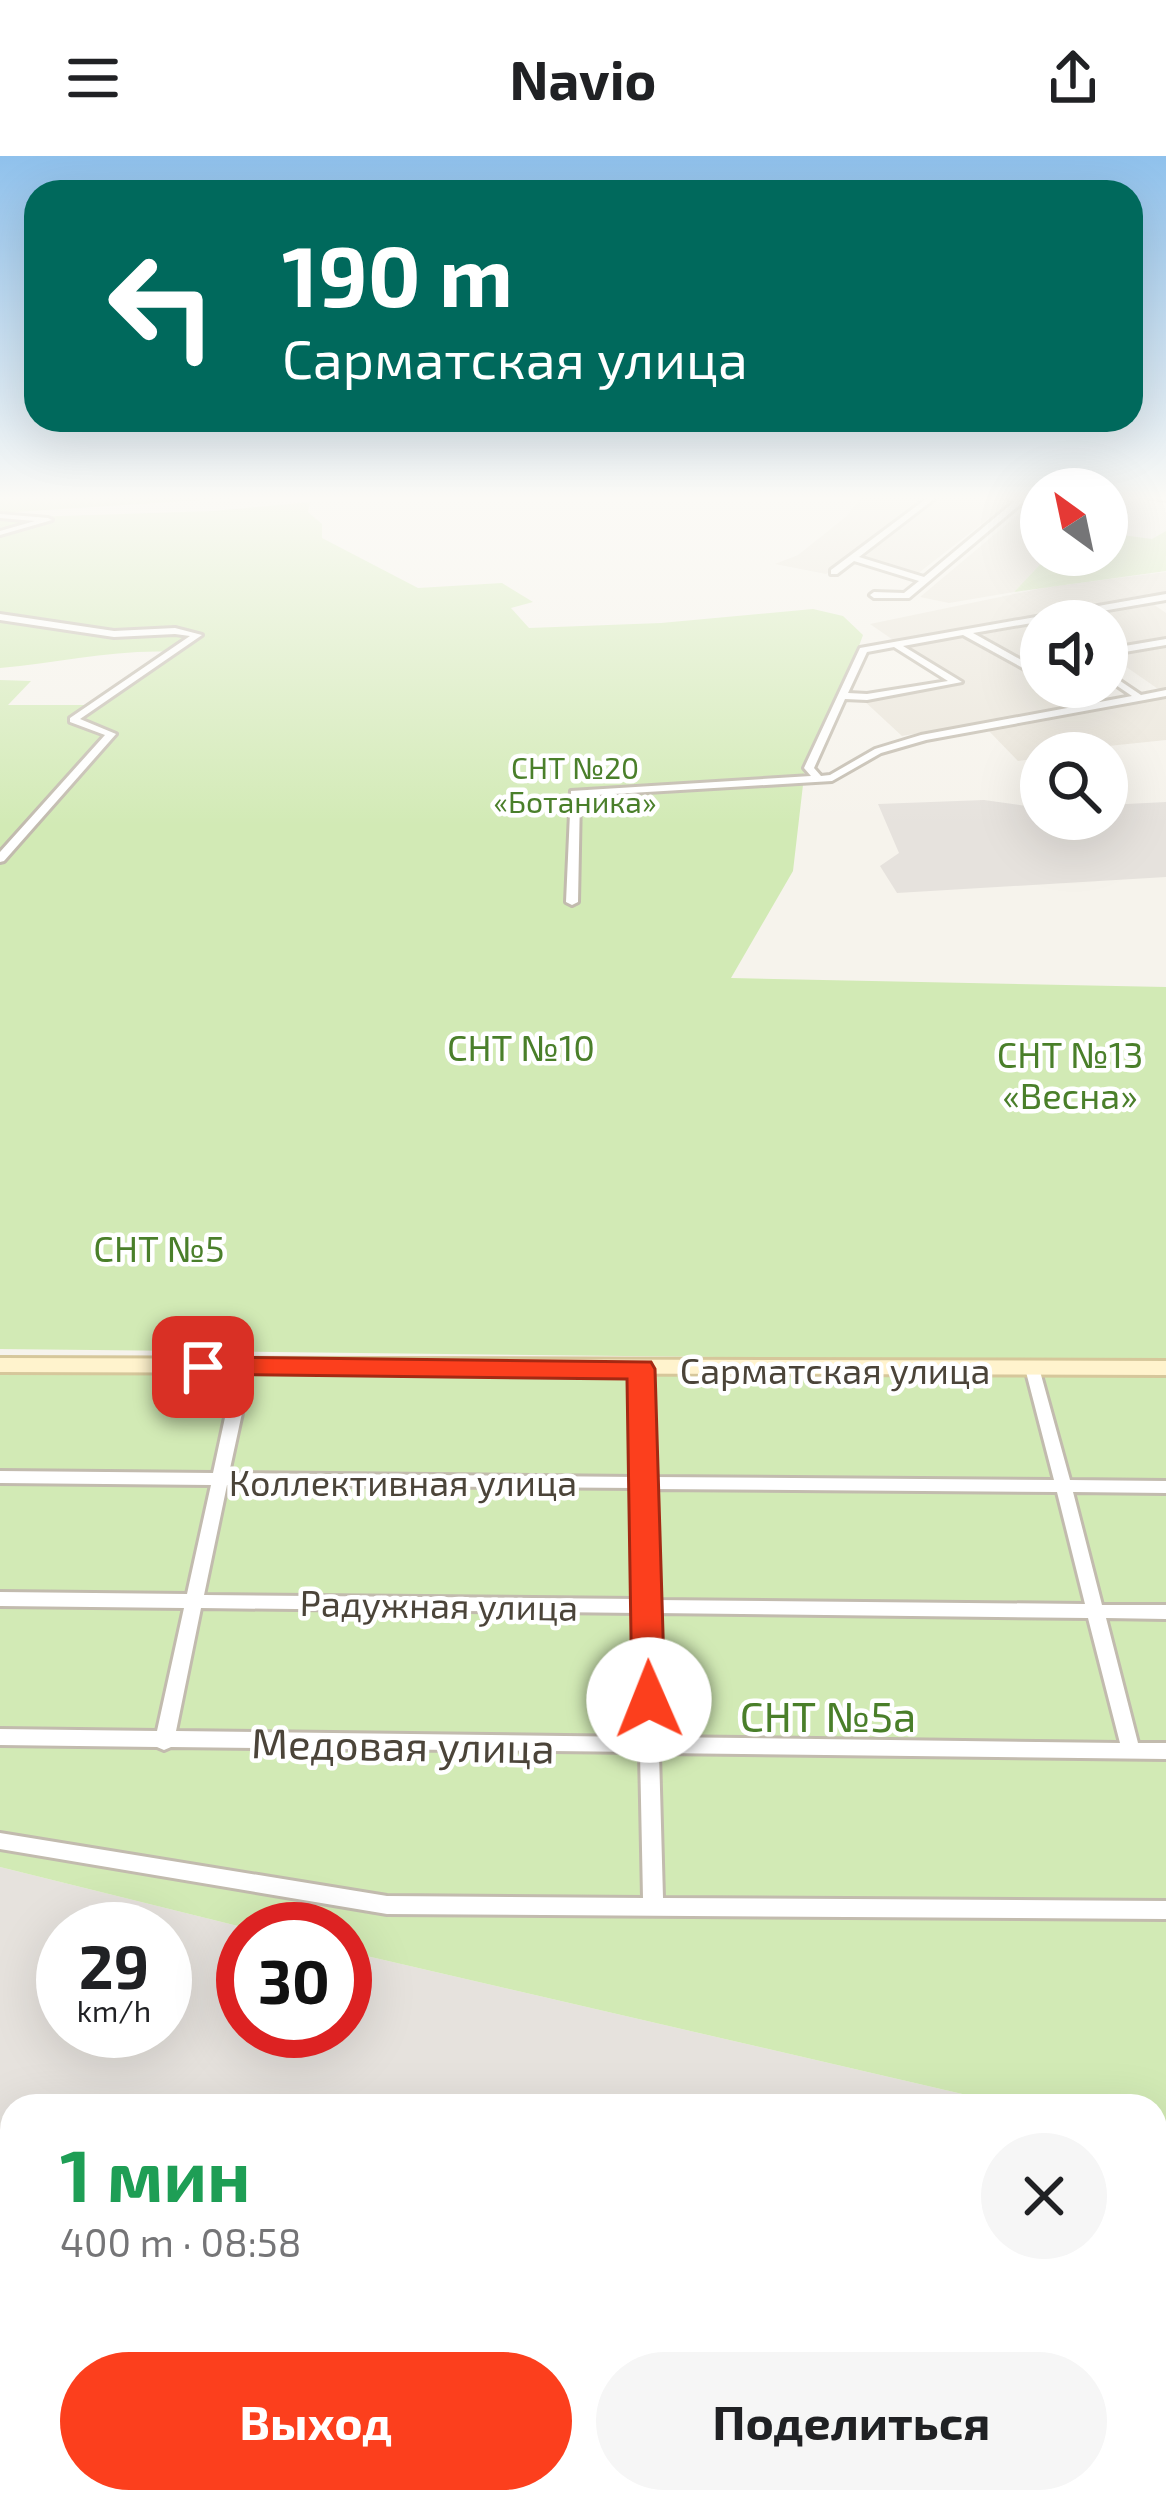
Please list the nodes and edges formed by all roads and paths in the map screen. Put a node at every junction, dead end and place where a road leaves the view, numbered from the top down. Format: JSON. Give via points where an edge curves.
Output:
{"nodes":[{"id":1,"x":1113,"y":606,"type":"edge"},
{"id":2,"x":0,"y":617,"type":"edge"},
{"id":3,"x":966,"y":632,"type":"junction"},
{"id":4,"x":1166,"y":643,"type":"edge"},
{"id":5,"x":896,"y":645,"type":"junction"},
{"id":6,"x":1128,"y":649,"type":"edge"},
{"id":7,"x":1020,"y":663,"type":"edge"},
{"id":8,"x":1128,"y":690,"type":"edge"},
{"id":9,"x":1166,"y":693,"type":"edge"},
{"id":10,"x":842,"y":696,"type":"junction"},
{"id":11,"x":1140,"y":698,"type":"junction"},
{"id":12,"x":818,"y":778,"type":"junction"},
{"id":13,"x":0,"y":860,"type":"edge"},
{"id":14,"x":572,"y":902,"type":"dead end"},
{"id":15,"x":0,"y":1365,"type":"edge"},
{"id":16,"x":244,"y":1367,"type":"junction"},
{"id":17,"x":1033,"y":1368,"type":"junction"},
{"id":18,"x":1166,"y":1368,"type":"edge"},
{"id":19,"x":641,"y":1369,"type":"junction"},
{"id":20,"x":0,"y":1477,"type":"edge"},
{"id":21,"x":220,"y":1479,"type":"junction"},
{"id":22,"x":644,"y":1483,"type":"junction"},
{"id":23,"x":1063,"y":1486,"type":"junction"},
{"id":24,"x":1166,"y":1487,"type":"edge"},
{"id":25,"x":0,"y":1599,"type":"edge"},
{"id":26,"x":194,"y":1601,"type":"junction"},
{"id":27,"x":646,"y":1606,"type":"junction"},
{"id":28,"x":1095,"y":1611,"type":"junction"},
{"id":29,"x":1166,"y":1612,"type":"edge"},
{"id":30,"x":0,"y":1737,"type":"edge"},
{"id":31,"x":164,"y":1742,"type":"junction"},
{"id":32,"x":650,"y":1746,"type":"junction"},
{"id":33,"x":1131,"y":1751,"type":"junction"},
{"id":34,"x":1166,"y":1751,"type":"edge"},
{"id":35,"x":0,"y":1841,"type":"edge"},
{"id":36,"x":653,"y":1905,"type":"junction"},
{"id":37,"x":1166,"y":1910,"type":"edge"}],
"edges":[{"from":1,"to":3,"type":"street"},
{"from":2,"to":13,"type":"street","via":[[114,634],[198,635],[73,720],[111,734]]},
{"from":3,"to":5,"type":"street"},
{"from":3,"to":7,"type":"street"},
{"from":4,"to":6,"type":"street"},
{"from":5,"to":10,"type":"street","via":[[863,650]]},
{"from":5,"to":10,"type":"street","via":[[956,682]]},
{"from":8,"to":11,"type":"street"},
{"from":9,"to":11,"type":"street"},
{"from":10,"to":12,"type":"street","via":[[808,768]]},
{"from":11,"to":12,"type":"street","via":[[924,737]]},
{"from":12,"to":14,"type":"street","via":[[575,793]]},
{"from":15,"to":16,"type":"main road","name":"Сарматская улица"},
{"from":16,"to":19,"type":"main road","name":"Сарматская улица"},
{"from":16,"to":21,"type":"street"},
{"from":17,"to":18,"type":"main road","name":"Сарматская улица"},
{"from":17,"to":19,"type":"main road","name":"Сарматская улица"},
{"from":17,"to":23,"type":"street"},
{"from":19,"to":22,"type":"street"},
{"from":20,"to":21,"type":"street","name":"Коллективная улица"},
{"from":21,"to":22,"type":"street","name":"Коллективная улица"},
{"from":21,"to":26,"type":"street"},
{"from":22,"to":23,"type":"street","name":"Коллективная улица"},
{"from":22,"to":27,"type":"street"},
{"from":23,"to":24,"type":"street","name":"Коллективная улица"},
{"from":23,"to":28,"type":"street"},
{"from":25,"to":26,"type":"street","name":"Радужная улица"},
{"from":26,"to":27,"type":"street","name":"Радужная улица"},
{"from":26,"to":31,"type":"street"},
{"from":27,"to":28,"type":"street","name":"Радужная улица"},
{"from":27,"to":32,"type":"street"},
{"from":28,"to":29,"type":"street","name":"Радужная улица"},
{"from":28,"to":33,"type":"street"},
{"from":30,"to":31,"type":"street","name":"Медовая улица"},
{"from":31,"to":32,"type":"street","name":"Медовая улица"},
{"from":32,"to":33,"type":"street","name":"Медовая улица"},
{"from":32,"to":36,"type":"street"},
{"from":33,"to":34,"type":"street","name":"Медовая улица"},
{"from":35,"to":36,"type":"street","via":[[388,1905]]},
{"from":36,"to":37,"type":"street"}]}
